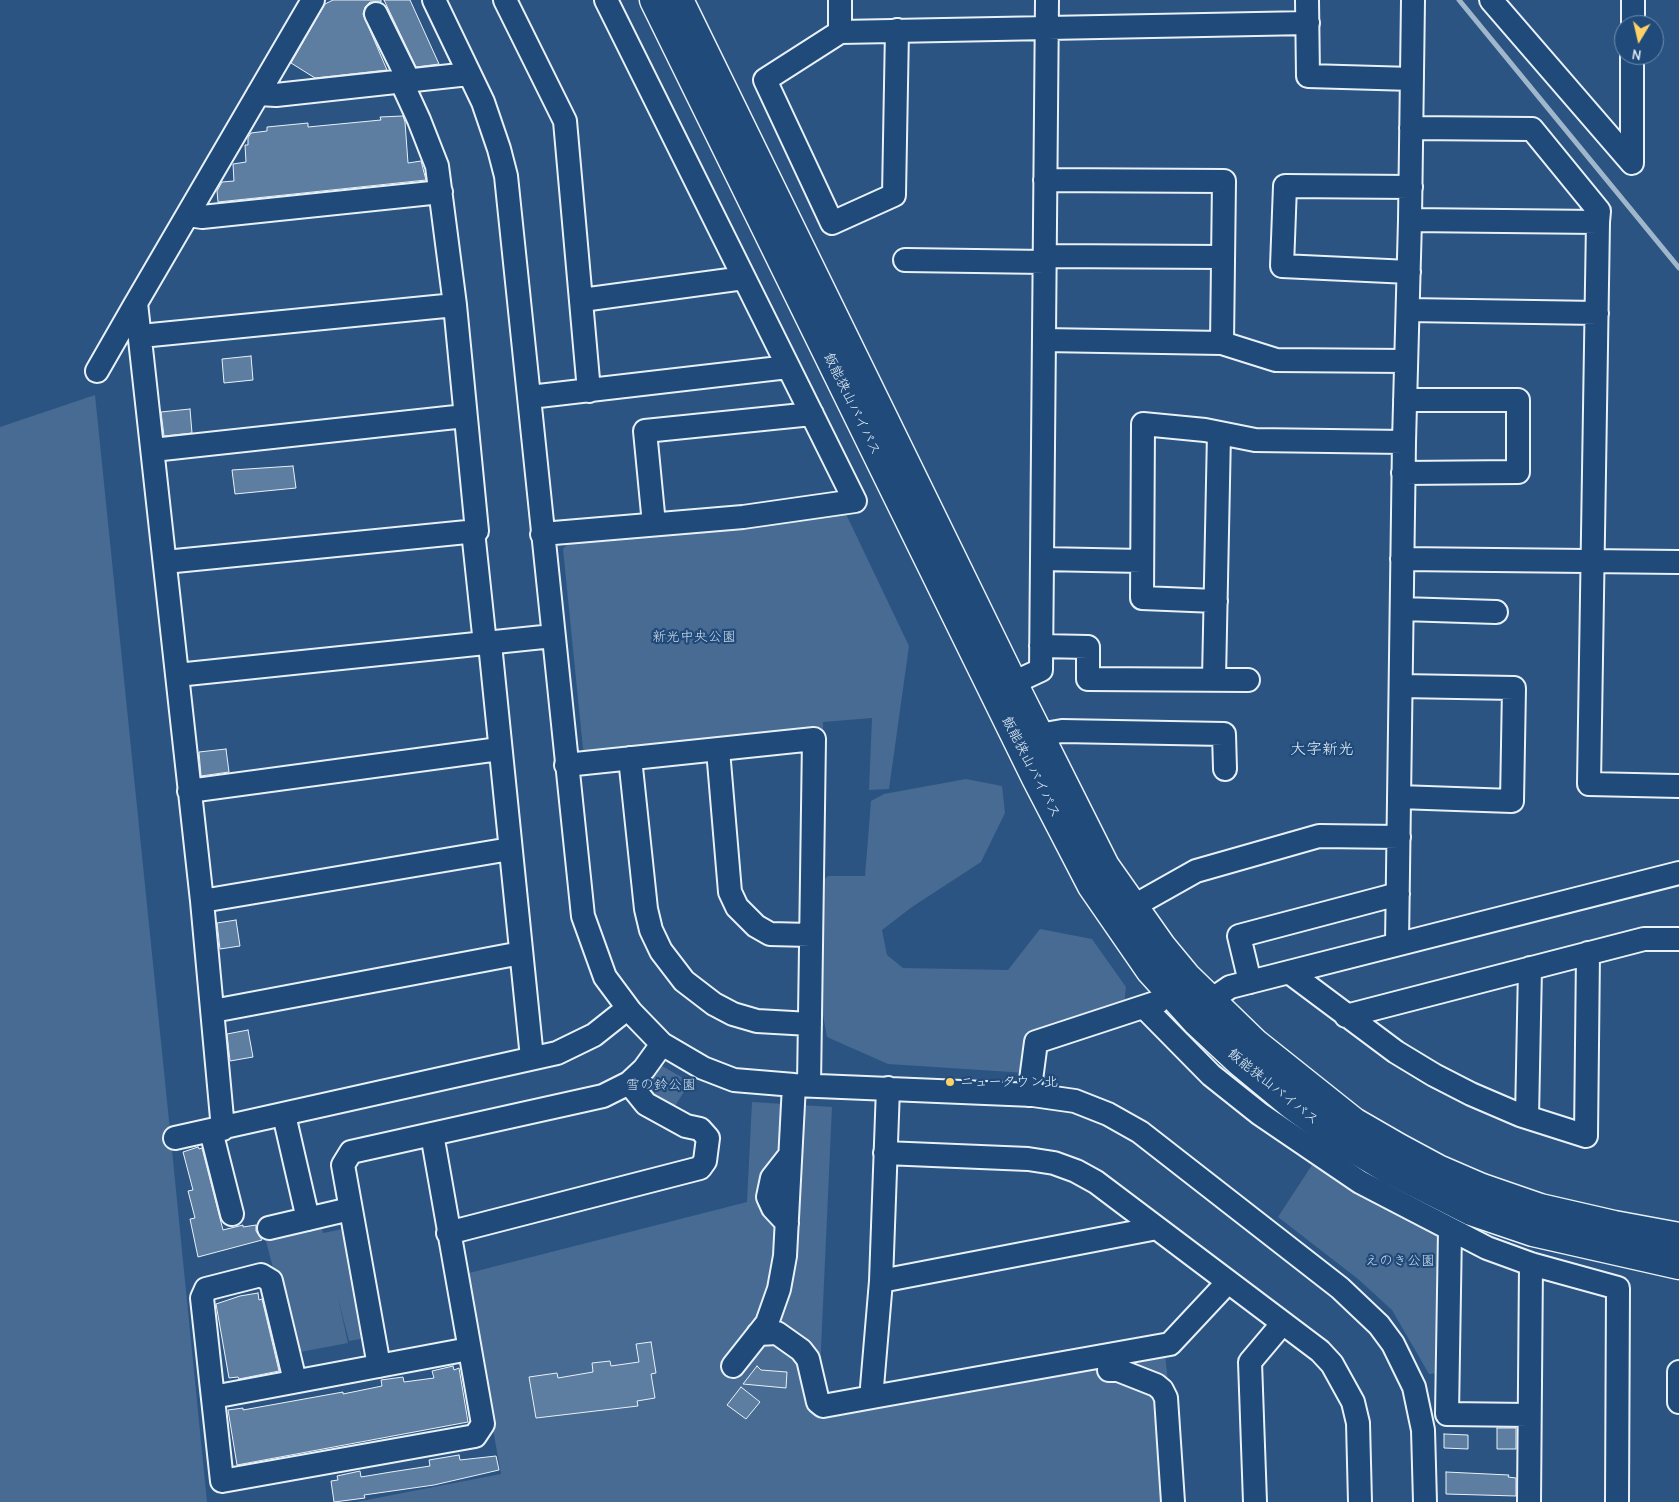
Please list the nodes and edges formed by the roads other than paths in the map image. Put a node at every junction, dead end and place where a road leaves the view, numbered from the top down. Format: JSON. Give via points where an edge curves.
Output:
{"nodes":[{"id":1,"x":313,"y":0,"type":"edge"},
{"id":2,"x":434,"y":0,"type":"edge"},
{"id":3,"x":505,"y":0,"type":"edge"},
{"id":4,"x":606,"y":0,"type":"edge"},
{"id":5,"x":654,"y":0,"type":"edge"},
{"id":6,"x":679,"y":0,"type":"edge"},
{"id":7,"x":840,"y":0,"type":"edge"},
{"id":8,"x":1047,"y":0,"type":"edge"},
{"id":9,"x":1307,"y":0,"type":"edge"},
{"id":10,"x":1413,"y":0,"type":"edge"},
{"id":11,"x":1491,"y":0,"type":"edge"},
{"id":12,"x":1633,"y":0,"type":"edge"},
{"id":13,"x":376,"y":14,"type":"dead end"},
{"id":14,"x":1633,"y":15,"type":"edge"},
{"id":15,"x":1308,"y":23,"type":"junction"},
{"id":16,"x":1047,"y":28,"type":"junction"},
{"id":17,"x":898,"y":30,"type":"junction"},
{"id":18,"x":840,"y":32,"type":"junction"},
{"id":19,"x":1632,"y":65,"type":"edge"},
{"id":20,"x":469,"y":74,"type":"junction"},
{"id":21,"x":1412,"y":79,"type":"junction"},
{"id":22,"x":406,"y":82,"type":"junction"},
{"id":23,"x":258,"y":94,"type":"junction"},
{"id":24,"x":1411,"y":128,"type":"junction"},
{"id":25,"x":1046,"y":180,"type":"junction"},
{"id":26,"x":1411,"y":187,"type":"junction"},
{"id":27,"x":441,"y":192,"type":"junction"},
{"id":28,"x":188,"y":215,"type":"junction"},
{"id":29,"x":1410,"y":220,"type":"junction"},
{"id":30,"x":1598,"y":222,"type":"junction"},
{"id":31,"x":1223,"y":257,"type":"junction"},
{"id":32,"x":1045,"y":259,"type":"junction"},
{"id":33,"x":905,"y":260,"type":"dead end"},
{"id":34,"x":1409,"y":272,"type":"junction"},
{"id":35,"x":744,"y":278,"type":"junction"},
{"id":36,"x":582,"y":300,"type":"junction"},
{"id":37,"x":136,"y":303,"type":"junction"},
{"id":38,"x":455,"y":305,"type":"junction"},
{"id":39,"x":1408,"y":310,"type":"junction"},
{"id":40,"x":1597,"y":313,"type":"junction"},
{"id":41,"x":141,"y":336,"type":"junction"},
{"id":42,"x":1044,"y":340,"type":"junction"},
{"id":43,"x":1222,"y":343,"type":"junction"},
{"id":44,"x":1406,"y":361,"type":"junction"},
{"id":45,"x":788,"y":367,"type":"junction"},
{"id":46,"x":97,"y":371,"type":"dead end"},
{"id":47,"x":589,"y":391,"type":"junction"},
{"id":48,"x":530,"y":397,"type":"junction"},
{"id":49,"x":1405,"y":400,"type":"junction"},
{"id":50,"x":812,"y":414,"type":"junction"},
{"id":51,"x":465,"y":416,"type":"junction"},
{"id":52,"x":1219,"y":432,"type":"junction"},
{"id":53,"x":1404,"y":442,"type":"junction"},
{"id":54,"x":153,"y":450,"type":"junction"},
{"id":55,"x":1403,"y":473,"type":"junction"},
{"id":56,"x":654,"y":524,"type":"junction"},
{"id":57,"x":473,"y":531,"type":"junction"},
{"id":58,"x":542,"y":534,"type":"junction"},
{"id":59,"x":1402,"y":559,"type":"junction"},
{"id":60,"x":1042,"y":560,"type":"junction"},
{"id":61,"x":1593,"y":560,"type":"junction"},
{"id":62,"x":1142,"y":561,"type":"junction"},
{"id":63,"x":165,"y":562,"type":"junction"},
{"id":64,"x":1679,"y":562,"type":"edge"},
{"id":65,"x":1216,"y":601,"type":"junction"},
{"id":66,"x":1402,"y":609,"type":"junction"},
{"id":67,"x":1496,"y":612,"type":"dead end"},
{"id":68,"x":553,"y":636,"type":"junction"},
{"id":69,"x":487,"y":644,"type":"junction"},
{"id":70,"x":1041,"y":646,"type":"junction"},
{"id":71,"x":176,"y":674,"type":"junction"},
{"id":72,"x":1214,"y":679,"type":"junction"},
{"id":73,"x":1248,"y":680,"type":"dead end"},
{"id":74,"x":1013,"y":683,"type":"junction"},
{"id":75,"x":1401,"y":686,"type":"junction"},
{"id":76,"x":1039,"y":735,"type":"junction"},
{"id":77,"x":499,"y":749,"type":"junction"},
{"id":78,"x":718,"y":750,"type":"junction"},
{"id":79,"x":630,"y":758,"type":"junction"},
{"id":80,"x":566,"y":765,"type":"junction"},
{"id":81,"x":1225,"y":769,"type":"dead end"},
{"id":82,"x":1679,"y":786,"type":"edge"},
{"id":83,"x":189,"y":791,"type":"junction"},
{"id":84,"x":1399,"y":796,"type":"junction"},
{"id":85,"x":1399,"y":837,"type":"junction"},
{"id":86,"x":510,"y":849,"type":"junction"},
{"id":87,"x":1679,"y":873,"type":"edge"},
{"id":88,"x":1398,"y":894,"type":"junction"},
{"id":89,"x":202,"y":901,"type":"junction"},
{"id":90,"x":1132,"y":907,"type":"junction"},
{"id":91,"x":810,"y":935,"type":"junction"},
{"id":92,"x":1679,"y":939,"type":"edge"},
{"id":93,"x":1398,"y":943,"type":"junction"},
{"id":94,"x":521,"y":953,"type":"junction"},
{"id":95,"x":1588,"y":953,"type":"junction"},
{"id":96,"x":1530,"y":968,"type":"junction"},
{"id":97,"x":1289,"y":972,"type":"junction"},
{"id":98,"x":1250,"y":982,"type":"junction"},
{"id":99,"x":1172,"y":994,"type":"junction"},
{"id":100,"x":1211,"y":1000,"type":"junction"},
{"id":101,"x":1144,"y":1007,"type":"junction"},
{"id":102,"x":628,"y":1008,"type":"junction"},
{"id":103,"x":213,"y":1011,"type":"junction"},
{"id":104,"x":1346,"y":1016,"type":"junction"},
{"id":105,"x":810,"y":1024,"type":"junction"},
{"id":106,"x":662,"y":1044,"type":"junction"},
{"id":107,"x":532,"y":1058,"type":"junction"},
{"id":108,"x":629,"y":1083,"type":"junction"},
{"id":109,"x":801,"y":1085,"type":"junction"},
{"id":110,"x":888,"y":1088,"type":"junction"},
{"id":111,"x":1029,"y":1095,"type":"junction"},
{"id":112,"x":284,"y":1115,"type":"junction"},
{"id":113,"x":1527,"y":1117,"type":"junction"},
{"id":114,"x":217,"y":1130,"type":"junction"},
{"id":115,"x":432,"y":1134,"type":"junction"},
{"id":116,"x":176,"y":1138,"type":"dead end"},
{"id":117,"x":885,"y":1153,"type":"junction"},
{"id":118,"x":350,"y":1209,"type":"junction"},
{"id":119,"x":232,"y":1214,"type":"dead end"},
{"id":120,"x":308,"y":1219,"type":"junction"},
{"id":121,"x":269,"y":1228,"type":"dead end"},
{"id":122,"x":1157,"y":1228,"type":"junction"},
{"id":123,"x":1450,"y":1230,"type":"junction"},
{"id":124,"x":448,"y":1233,"type":"junction"},
{"id":125,"x":1679,"y":1237,"type":"edge"},
{"id":126,"x":1531,"y":1264,"type":"junction"},
{"id":127,"x":1679,"y":1265,"type":"edge"},
{"id":128,"x":881,"y":1282,"type":"junction"},
{"id":129,"x":1228,"y":1282,"type":"junction"},
{"id":130,"x":1282,"y":1324,"type":"junction"},
{"id":131,"x":758,"y":1334,"type":"junction"},
{"id":132,"x":469,"y":1349,"type":"junction"},
{"id":133,"x":378,"y":1366,"type":"junction"},
{"id":134,"x":733,"y":1366,"type":"dead end"},
{"id":135,"x":1109,"y":1370,"type":"dead end"},
{"id":136,"x":1679,"y":1372,"type":"edge"},
{"id":137,"x":295,"y":1380,"type":"junction"},
{"id":138,"x":878,"y":1396,"type":"junction"},
{"id":139,"x":213,"y":1397,"type":"junction"},
{"id":140,"x":1679,"y":1402,"type":"edge"},
{"id":141,"x":1530,"y":1415,"type":"junction"},
{"id":142,"x":1173,"y":1502,"type":"edge"},
{"id":143,"x":1255,"y":1502,"type":"edge"},
{"id":144,"x":1360,"y":1502,"type":"edge"},
{"id":145,"x":1424,"y":1502,"type":"edge"},
{"id":146,"x":1529,"y":1502,"type":"edge"},
{"id":147,"x":1617,"y":1502,"type":"edge"}],
"edges":[{"from":1,"to":23,"type":"street"},
{"from":2,"to":20,"type":"street"},
{"from":3,"to":36,"type":"street","via":[[565,121]]},
{"from":4,"to":35,"type":"street"},
{"from":5,"to":99,"type":"highway","name":"飯能狭山バイパス","via":[[1031,769],[1092,886],[1128,941]]},
{"from":6,"to":74,"type":"highway","name":"飯能狭山バイパス"},
{"from":7,"to":18,"type":"street"},
{"from":8,"to":16,"type":"street"},
{"from":9,"to":15,"type":"street"},
{"from":10,"to":21,"type":"street"},
{"from":11,"to":19,"type":"street","via":[[1632,163]]},
{"from":12,"to":14,"type":"street"},
{"from":13,"to":22,"type":"street"},
{"from":15,"to":16,"type":"street"},
{"from":15,"to":21,"type":"street","via":[[1308,76]]},
{"from":16,"to":17,"type":"street"},
{"from":16,"to":25,"type":"street"},
{"from":17,"to":18,"type":"street"},
{"from":17,"to":18,"type":"street","via":[[894,195],[832,223],[765,80]]},
{"from":20,"to":22,"type":"street"},
{"from":20,"to":48,"type":"street","via":[[492,124],[506,176]]},
{"from":21,"to":24,"type":"street"},
{"from":22,"to":23,"type":"street"},
{"from":22,"to":27,"type":"street","via":[[437,166]]},
{"from":23,"to":28,"type":"street"},
{"from":24,"to":26,"type":"street"},
{"from":24,"to":30,"type":"street","via":[[1532,129],[1599,211]]},
{"from":25,"to":31,"type":"street","via":[[1224,181]]},
{"from":25,"to":32,"type":"street"},
{"from":26,"to":29,"type":"street"},
{"from":26,"to":34,"type":"street","via":[[1285,186],[1282,266]]},
{"from":27,"to":28,"type":"street","via":[[202,217]]},
{"from":27,"to":38,"type":"street"},
{"from":28,"to":37,"type":"street"},
{"from":29,"to":30,"type":"street"},
{"from":29,"to":34,"type":"street"},
{"from":30,"to":40,"type":"street"},
{"from":31,"to":32,"type":"street"},
{"from":31,"to":43,"type":"street"},
{"from":32,"to":33,"type":"street"},
{"from":32,"to":42,"type":"street"},
{"from":34,"to":39,"type":"street"},
{"from":35,"to":36,"type":"street"},
{"from":35,"to":45,"type":"street"},
{"from":36,"to":47,"type":"street"},
{"from":37,"to":41,"type":"street"},
{"from":37,"to":46,"type":"street"},
{"from":38,"to":41,"type":"street"},
{"from":38,"to":51,"type":"street"},
{"from":39,"to":40,"type":"street"},
{"from":39,"to":44,"type":"street"},
{"from":40,"to":61,"type":"street"},
{"from":41,"to":54,"type":"street"},
{"from":42,"to":43,"type":"street"},
{"from":42,"to":60,"type":"street"},
{"from":43,"to":44,"type":"street","via":[[1276,360]]},
{"from":44,"to":49,"type":"street"},
{"from":45,"to":47,"type":"street"},
{"from":45,"to":50,"type":"street"},
{"from":47,"to":48,"type":"street"},
{"from":48,"to":58,"type":"street"},
{"from":49,"to":53,"type":"street"},
{"from":49,"to":55,"type":"street","via":[[1518,400],[1518,472]]},
{"from":50,"to":56,"type":"street","via":[[645,431]]},
{"from":50,"to":56,"type":"street","via":[[855,501],[743,517]]},
{"from":51,"to":54,"type":"street"},
{"from":51,"to":57,"type":"street","via":[[477,531]]},
{"from":52,"to":53,"type":"street","via":[[1255,440]]},
{"from":52,"to":62,"type":"street","via":[[1143,424]]},
{"from":52,"to":65,"type":"street"},
{"from":53,"to":55,"type":"street"},
{"from":54,"to":63,"type":"street"},
{"from":55,"to":59,"type":"street"},
{"from":56,"to":58,"type":"street"},
{"from":57,"to":63,"type":"street"},
{"from":57,"to":69,"type":"street"},
{"from":58,"to":68,"type":"street"},
{"from":59,"to":61,"type":"street"},
{"from":59,"to":66,"type":"street"},
{"from":60,"to":62,"type":"street"},
{"from":60,"to":70,"type":"street"},
{"from":61,"to":64,"type":"street"},
{"from":61,"to":82,"type":"street","via":[[1589,784]]},
{"from":62,"to":65,"type":"street","via":[[1142,598]]},
{"from":63,"to":71,"type":"street"},
{"from":65,"to":72,"type":"street"},
{"from":66,"to":67,"type":"street"},
{"from":66,"to":75,"type":"street"},
{"from":68,"to":69,"type":"street"},
{"from":68,"to":80,"type":"street"},
{"from":69,"to":71,"type":"street"},
{"from":69,"to":77,"type":"street"},
{"from":70,"to":72,"type":"street","via":[[1088,647],[1088,679]]},
{"from":70,"to":74,"type":"street","via":[[1041,670]]},
{"from":71,"to":83,"type":"street"},
{"from":72,"to":73,"type":"street"},
{"from":74,"to":76,"type":"highway","name":"飯能狭山バイパス"},
{"from":75,"to":84,"type":"street"},
{"from":75,"to":84,"type":"street","via":[[1514,688],[1514,707],[1512,801]]},
{"from":76,"to":81,"type":"street","via":[[1062,731],[1224,734]]},
{"from":76,"to":90,"type":"highway","name":"飯能狭山バイパス","via":[[1105,866]]},
{"from":77,"to":83,"type":"street"},
{"from":77,"to":86,"type":"street"},
{"from":78,"to":79,"type":"street"},
{"from":78,"to":91,"type":"street","via":[[730,892],[737,907],[756,926],[770,934]]},
{"from":78,"to":91,"type":"street","via":[[814,739]]},
{"from":79,"to":80,"type":"street"},
{"from":79,"to":105,"type":"street","via":[[646,909],[661,951],[684,981],[733,1014],[757,1021]]},
{"from":80,"to":102,"type":"street","via":[[583,916],[605,977]]},
{"from":83,"to":89,"type":"street"},
{"from":84,"to":85,"type":"street"},
{"from":85,"to":88,"type":"street"},
{"from":85,"to":90,"type":"street","via":[[1319,836],[1196,871]]},
{"from":86,"to":89,"type":"street"},
{"from":86,"to":94,"type":"street"},
{"from":87,"to":93,"type":"street"},
{"from":88,"to":93,"type":"street"},
{"from":88,"to":98,"type":"street","via":[[1239,936]]},
{"from":89,"to":103,"type":"street"},
{"from":90,"to":100,"type":"highway","name":"飯能狭山バイパス","via":[[1186,976]]},
{"from":91,"to":105,"type":"street"},
{"from":92,"to":95,"type":"street","via":[[1644,939]]},
{"from":93,"to":97,"type":"street"},
{"from":94,"to":103,"type":"street"},
{"from":94,"to":107,"type":"street"},
{"from":95,"to":96,"type":"street"},
{"from":95,"to":113,"type":"street","via":[[1586,1136]]},
{"from":96,"to":104,"type":"street"},
{"from":96,"to":113,"type":"street"},
{"from":97,"to":98,"type":"street"},
{"from":97,"to":104,"type":"street"},
{"from":98,"to":100,"type":"street","via":[[1230,987]]},
{"from":99,"to":101,"type":"street"},
{"from":99,"to":127,"type":"highway","name":"飯能狭山バイパス","via":[[1204,1028],[1292,1105],[1341,1141],[1427,1190],[1471,1211],[1533,1232]]},
{"from":100,"to":125,"type":"highway","name":"飯能狭山バイパス","via":[[1256,1043],[1354,1122],[1438,1169],[1540,1208],[1614,1226]]},
{"from":101,"to":111,"type":"street","via":[[1036,1042]]},
{"from":101,"to":123,"type":"street","via":[[1211,1075],[1260,1114],[1360,1182]]},
{"from":102,"to":106,"type":"street"},
{"from":102,"to":107,"type":"street","via":[[582,1042]]},
{"from":103,"to":114,"type":"street"},
{"from":104,"to":113,"type":"street","via":[[1434,1075]]},
{"from":105,"to":109,"type":"street"},
{"from":106,"to":108,"type":"street"},
{"from":106,"to":109,"type":"street","via":[[703,1068],[734,1080]]},
{"from":107,"to":112,"type":"street"},
{"from":108,"to":115,"type":"street","via":[[603,1096]]},
{"from":108,"to":124,"type":"street","via":[[646,1104],[686,1126],[700,1129],[708,1138],[705,1161],[700,1168]]},
{"from":109,"to":110,"type":"street"},
{"from":109,"to":131,"type":"street","via":[[790,1155],[785,1256],[779,1289],[767,1323]]},
{"from":110,"to":111,"type":"street"},
{"from":110,"to":117,"type":"street"},
{"from":111,"to":145,"type":"street","via":[[1075,1101],[1140,1132],[1340,1288],[1379,1325],[1394,1344],[1414,1387],[1423,1430]]},
{"from":112,"to":114,"type":"street"},
{"from":112,"to":120,"type":"street"},
{"from":114,"to":116,"type":"street"},
{"from":114,"to":119,"type":"street"},
{"from":115,"to":118,"type":"street","via":[[351,1152],[344,1165]]},
{"from":115,"to":124,"type":"street"},
{"from":117,"to":122,"type":"street","via":[[1054,1163],[1076,1170],[1096,1182]]},
{"from":117,"to":128,"type":"street"},
{"from":118,"to":120,"type":"street"},
{"from":118,"to":133,"type":"street"},
{"from":120,"to":121,"type":"street"},
{"from":122,"to":128,"type":"street"},
{"from":122,"to":129,"type":"street"},
{"from":123,"to":126,"type":"street"},
{"from":123,"to":141,"type":"street","via":[[1447,1414]]},
{"from":124,"to":132,"type":"street"},
{"from":126,"to":141,"type":"street"},
{"from":126,"to":147,"type":"street","via":[[1618,1288]]},
{"from":128,"to":138,"type":"street","via":[[872,1387]]},
{"from":129,"to":130,"type":"street"},
{"from":129,"to":138,"type":"street","via":[[1170,1344]]},
{"from":130,"to":143,"type":"street","via":[[1250,1362]]},
{"from":130,"to":144,"type":"street","via":[[1332,1364],[1353,1402],[1360,1446]]},
{"from":131,"to":134,"type":"street"},
{"from":131,"to":138,"type":"street","via":[[777,1333],[801,1350],[808,1359],[818,1402],[823,1406]]},
{"from":132,"to":133,"type":"street"},
{"from":132,"to":139,"type":"street","via":[[483,1424],[475,1436],[222,1481]]},
{"from":133,"to":137,"type":"street"},
{"from":135,"to":142,"type":"street","via":[[1118,1370],[1156,1385],[1166,1398]]},
{"from":136,"to":140,"type":"street"},
{"from":137,"to":139,"type":"street"},
{"from":137,"to":139,"type":"street","via":[[271,1281],[261,1275],[206,1290],[202,1298]]},
{"from":141,"to":146,"type":"street"}]}
